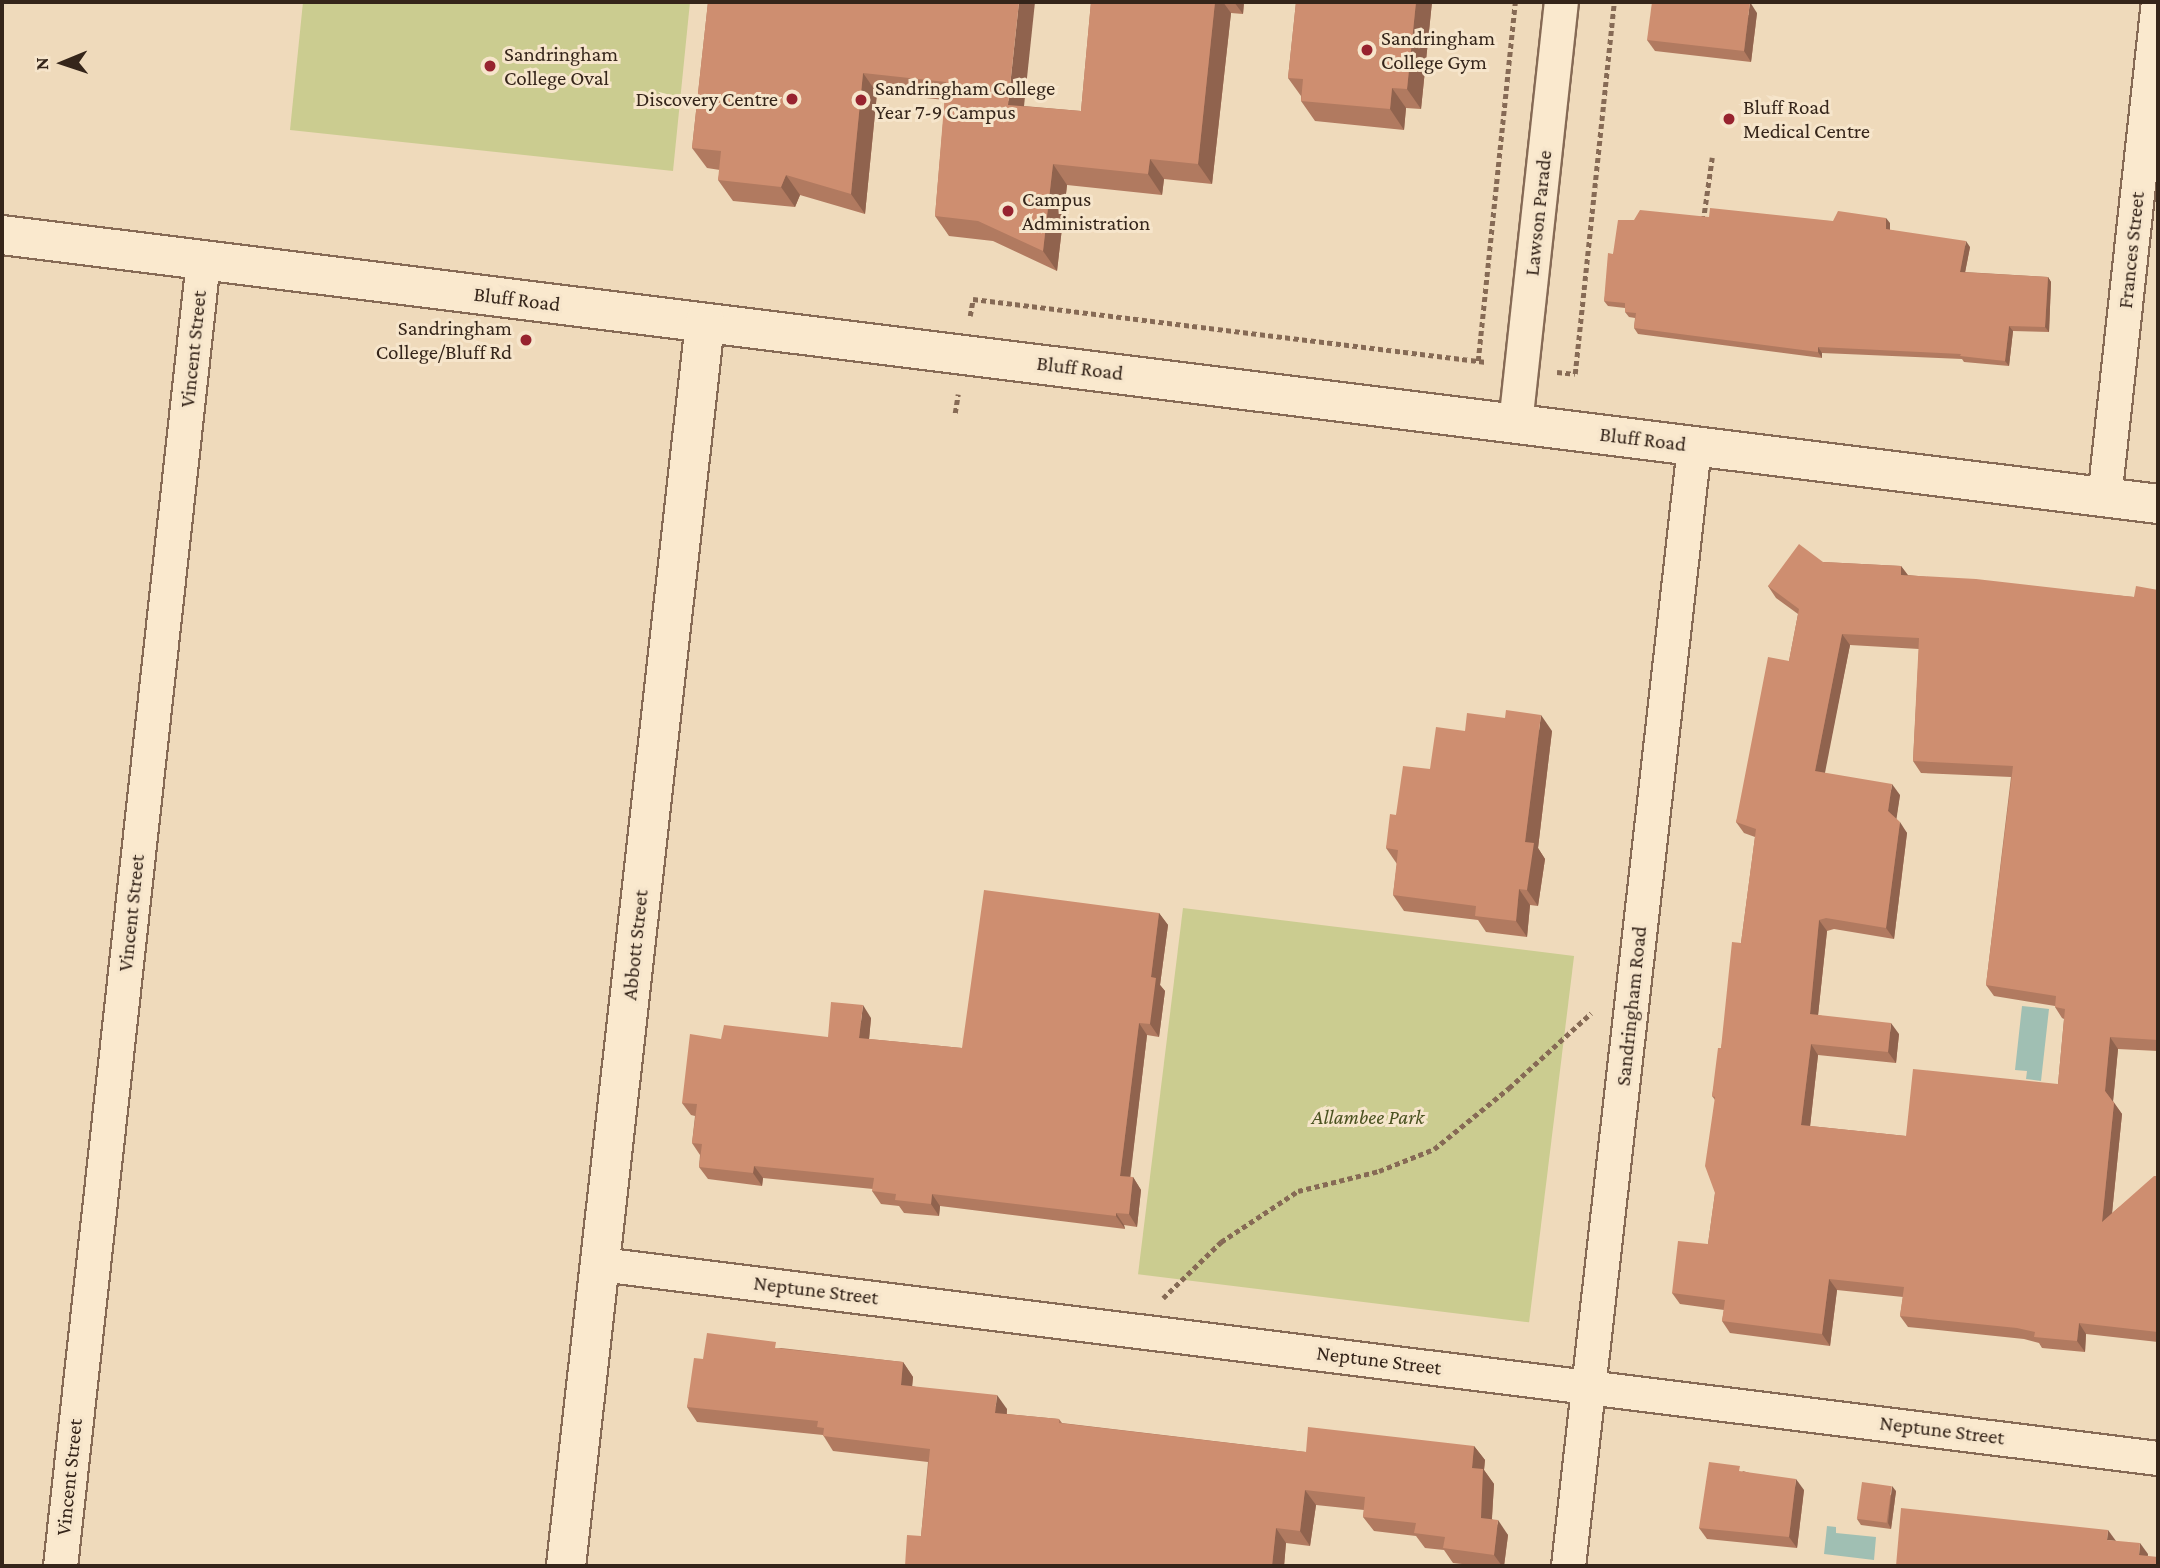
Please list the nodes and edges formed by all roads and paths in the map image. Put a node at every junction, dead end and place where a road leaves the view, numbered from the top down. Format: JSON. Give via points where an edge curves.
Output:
{"nodes":[{"id":1,"x":1515,"y":2,"type":"edge"},
{"id":2,"x":1561,"y":2,"type":"edge"},
{"id":3,"x":1614,"y":2,"type":"edge"},
{"id":4,"x":2158,"y":2,"type":"edge"},
{"id":5,"x":1712,"y":158,"type":"dead end"},
{"id":6,"x":1703,"y":222,"type":"edge"},
{"id":7,"x":2,"y":235,"type":"edge"},
{"id":8,"x":203,"y":260,"type":"junction"},
{"id":9,"x":705,"y":323,"type":"junction"},
{"id":10,"x":963,"y":353,"type":"junction"},
{"id":11,"x":1478,"y":361,"type":"junction"},
{"id":12,"x":1522,"y":367,"type":"junction"},
{"id":13,"x":955,"y":414,"type":"dead end"},
{"id":14,"x":1515,"y":424,"type":"junction"},
{"id":15,"x":1694,"y":446,"type":"junction"},
{"id":16,"x":2104,"y":498,"type":"junction"},
{"id":17,"x":2158,"y":504,"type":"edge"},
{"id":18,"x":1635,"y":972,"type":"junction"},
{"id":19,"x":600,"y":1264,"type":"junction"},
{"id":20,"x":1129,"y":1329,"type":"junction"},
{"id":21,"x":1589,"y":1386,"type":"junction"},
{"id":22,"x":2158,"y":1458,"type":"edge"},
{"id":23,"x":60,"y":1566,"type":"edge"},
{"id":24,"x":566,"y":1566,"type":"edge"},
{"id":25,"x":1568,"y":1566,"type":"edge"}],
"edges":[{"from":1,"to":11,"type":"path"},
{"from":2,"to":12,"type":"street","name":"Lawson Parade"},
{"from":3,"to":12,"type":"path","via":[[1575,374]]},
{"from":4,"to":16,"type":"street","name":"Frances Street"},
{"from":5,"to":6,"type":"path"},
{"from":7,"to":8,"type":"main road","name":"Bluff Road"},
{"from":8,"to":9,"type":"main road","name":"Bluff Road"},
{"from":8,"to":23,"type":"street","name":"Vincent Street"},
{"from":9,"to":10,"type":"main road","name":"Bluff Road"},
{"from":9,"to":19,"type":"main road","name":"Abbott Street"},
{"from":10,"to":11,"type":"path","via":[[972,299]]},
{"from":10,"to":13,"type":"path"},
{"from":10,"to":14,"type":"main road","name":"Bluff Road"},
{"from":11,"to":12,"type":"path"},
{"from":12,"to":14,"type":"street","name":"Lawson Parade"},
{"from":14,"to":15,"type":"main road","name":"Bluff Road"},
{"from":15,"to":16,"type":"main road","name":"Bluff Road"},
{"from":15,"to":18,"type":"street","name":"Sandringham Road"},
{"from":16,"to":17,"type":"main road","name":"Bluff Road"},
{"from":18,"to":20,"type":"path","via":[[1434,1149],[1379,1171],[1298,1191],[1221,1242]]},
{"from":18,"to":21,"type":"street","name":"Sandringham Road"},
{"from":19,"to":20,"type":"street","name":"Neptune Street"},
{"from":19,"to":24,"type":"main road","name":"Abbott Street"},
{"from":20,"to":21,"type":"street","name":"Neptune Street"},
{"from":21,"to":22,"type":"street","name":"Neptune Street"},
{"from":21,"to":25,"type":"street","name":"Sandringham Road"}]}
